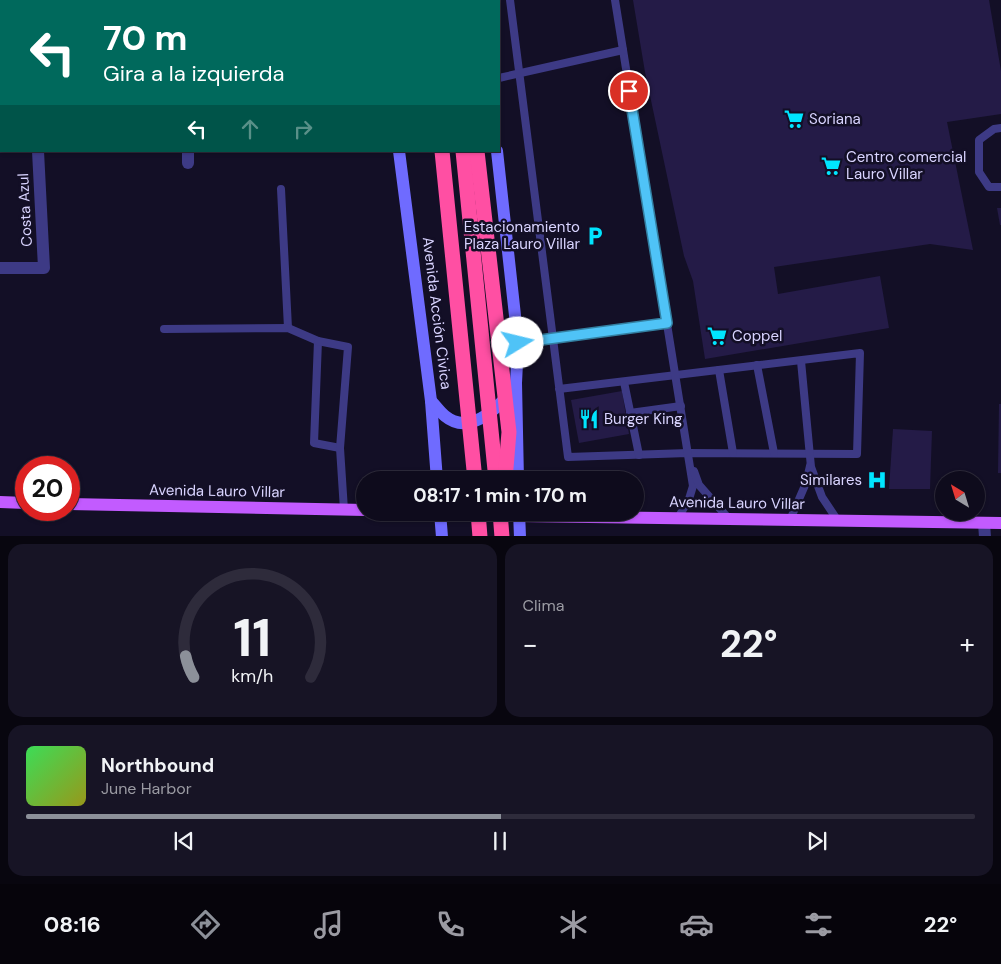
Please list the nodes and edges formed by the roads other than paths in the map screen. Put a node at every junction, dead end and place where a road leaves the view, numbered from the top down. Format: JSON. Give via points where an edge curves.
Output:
{"nodes":[{"id":1,"x":510,"y":0,"type":"edge"},
{"id":2,"x":615,"y":0,"type":"edge"},
{"id":3,"x":623,"y":50,"type":"junction"},
{"id":4,"x":519,"y":74,"type":"junction"},
{"id":5,"x":500,"y":78,"type":"edge"},
{"id":6,"x":1001,"y":128,"type":"edge"},
{"id":7,"x":38,"y":152,"type":"edge"},
{"id":8,"x":399,"y":152,"type":"edge"},
{"id":9,"x":442,"y":152,"type":"edge"},
{"id":10,"x":463,"y":152,"type":"edge"},
{"id":11,"x":477,"y":152,"type":"edge"},
{"id":12,"x":497,"y":152,"type":"edge"},
{"id":13,"x":1001,"y":187,"type":"edge"},
{"id":14,"x":280,"y":189,"type":"dead end"},
{"id":15,"x":0,"y":268,"type":"edge"},
{"id":16,"x":667,"y":323,"type":"junction"},
{"id":17,"x":288,"y":328,"type":"junction"},
{"id":18,"x":164,"y":329,"type":"dead end"},
{"id":19,"x":553,"y":338,"type":"junction"},
{"id":20,"x":318,"y":341,"type":"junction"},
{"id":21,"x":518,"y":343,"type":"junction"},
{"id":22,"x":801,"y":360,"type":"junction"},
{"id":23,"x":757,"y":366,"type":"junction"},
{"id":24,"x":718,"y":370,"type":"junction"},
{"id":25,"x":676,"y":375,"type":"junction"},
{"id":26,"x":516,"y":382,"type":"junction"},
{"id":27,"x":624,"y":382,"type":"junction"},
{"id":28,"x":559,"y":389,"type":"junction"},
{"id":29,"x":431,"y":401,"type":"junction"},
{"id":30,"x":681,"y":406,"type":"junction"},
{"id":31,"x":630,"y":413,"type":"junction"},
{"id":32,"x":340,"y":448,"type":"junction"},
{"id":33,"x":688,"y":453,"type":"junction"},
{"id":34,"x":733,"y":453,"type":"junction"},
{"id":35,"x":774,"y":453,"type":"junction"},
{"id":36,"x":638,"y":454,"type":"junction"},
{"id":37,"x":810,"y":454,"type":"junction"},
{"id":38,"x":436,"y":471,"type":"edge"},
{"id":39,"x":474,"y":471,"type":"edge"},
{"id":40,"x":495,"y":471,"type":"edge"},
{"id":41,"x":506,"y":471,"type":"edge"},
{"id":42,"x":518,"y":471,"type":"edge"},
{"id":43,"x":0,"y":502,"type":"edge"},
{"id":44,"x":15,"y":503,"type":"edge"},
{"id":45,"x":80,"y":504,"type":"edge"},
{"id":46,"x":344,"y":510,"type":"junction"},
{"id":47,"x":356,"y":510,"type":"edge"},
{"id":48,"x":644,"y":517,"type":"edge"},
{"id":49,"x":678,"y":518,"type":"junction"},
{"id":50,"x":729,"y":519,"type":"junction"},
{"id":51,"x":790,"y":520,"type":"junction"},
{"id":52,"x":441,"y":521,"type":"edge"},
{"id":53,"x":479,"y":521,"type":"edge"},
{"id":54,"x":519,"y":521,"type":"edge"},
{"id":55,"x":838,"y":521,"type":"junction"},
{"id":56,"x":984,"y":523,"type":"junction"},
{"id":57,"x":1001,"y":523,"type":"edge"},
{"id":58,"x":442,"y":536,"type":"edge"},
{"id":59,"x":480,"y":536,"type":"edge"},
{"id":60,"x":520,"y":536,"type":"edge"},
{"id":61,"x":985,"y":536,"type":"edge"}],
"edges":[{"from":1,"to":4,"type":"lane"},
{"from":2,"to":3,"type":"lane"},
{"from":3,"to":4,"type":"lane"},
{"from":3,"to":16,"type":"lane"},
{"from":4,"to":5,"type":"lane"},
{"from":4,"to":19,"type":"lane"},
{"from":6,"to":13,"type":"lane","via":[[979,140],[979,172],[989,187]]},
{"from":7,"to":15,"type":"street","name":"Costa Azul","via":[[44,268]]},
{"from":8,"to":29,"type":"street","name":"Avenida Acción Civica"},
{"from":9,"to":39,"type":"highway","name":"Avenida Acción Civica","bridge":true},
{"from":10,"to":40,"type":"highway","bridge":true},
{"from":11,"to":41,"type":"highway","bridge":true,"via":[[509,432]]},
{"from":12,"to":21,"type":"street"},
{"from":14,"to":17,"type":"lane"},
{"from":16,"to":19,"type":"lane"},
{"from":16,"to":25,"type":"lane"},
{"from":17,"to":18,"type":"lane"},
{"from":17,"to":20,"type":"lane"},
{"from":19,"to":21,"type":"lane"},
{"from":19,"to":28,"type":"lane"},
{"from":20,"to":32,"type":"lane","via":[[314,443]]},
{"from":20,"to":32,"type":"lane","via":[[348,347]]},
{"from":21,"to":26,"type":"street"},
{"from":22,"to":23,"type":"lane"},
{"from":22,"to":37,"type":"lane"},
{"from":22,"to":37,"type":"lane","via":[[860,353],[857,454]]},
{"from":23,"to":24,"type":"lane"},
{"from":23,"to":35,"type":"lane"},
{"from":24,"to":25,"type":"lane"},
{"from":24,"to":34,"type":"lane"},
{"from":25,"to":27,"type":"lane"},
{"from":25,"to":30,"type":"lane"},
{"from":26,"to":29,"type":"street","via":[[496,409],[477,420],[454,422]]},
{"from":26,"to":42,"type":"street"},
{"from":27,"to":28,"type":"lane"},
{"from":27,"to":31,"type":"lane"},
{"from":28,"to":36,"type":"lane","via":[[568,457]]},
{"from":29,"to":38,"type":"street","name":"Avenida Acción Civica"},
{"from":30,"to":31,"type":"lane"},
{"from":30,"to":33,"type":"lane"},
{"from":31,"to":36,"type":"lane"},
{"from":32,"to":46,"type":"lane"},
{"from":33,"to":34,"type":"lane"},
{"from":33,"to":36,"type":"lane"},
{"from":33,"to":49,"type":"lane","via":[[693,486]]},
{"from":33,"to":50,"type":"lane","via":[[699,485]]},
{"from":34,"to":35,"type":"lane"},
{"from":35,"to":37,"type":"lane"},
{"from":37,"to":51,"type":"lane","via":[[806,484]]},
{"from":37,"to":55,"type":"lane","via":[[816,483]]},
{"from":43,"to":44,"type":"main road"},
{"from":45,"to":46,"type":"main road","name":"Avenida Lauro Villar"},
{"from":46,"to":47,"type":"main road","name":"Avenida Lauro Villar"},
{"from":48,"to":49,"type":"main road","name":"Avenida Lauro Villar"},
{"from":49,"to":50,"type":"main road","name":"Avenida Lauro Villar"},
{"from":50,"to":51,"type":"main road","name":"Avenida Lauro Villar"},
{"from":51,"to":55,"type":"main road","name":"Avenida Lauro Villar"},
{"from":52,"to":58,"type":"street"},
{"from":53,"to":59,"type":"highway","bridge":true},
{"from":54,"to":60,"type":"street"},
{"from":55,"to":56,"type":"main road","name":"Avenida Lauro Villar"},
{"from":56,"to":57,"type":"main road","name":"Avenida Lauro Villar"},
{"from":56,"to":61,"type":"street"}]}
